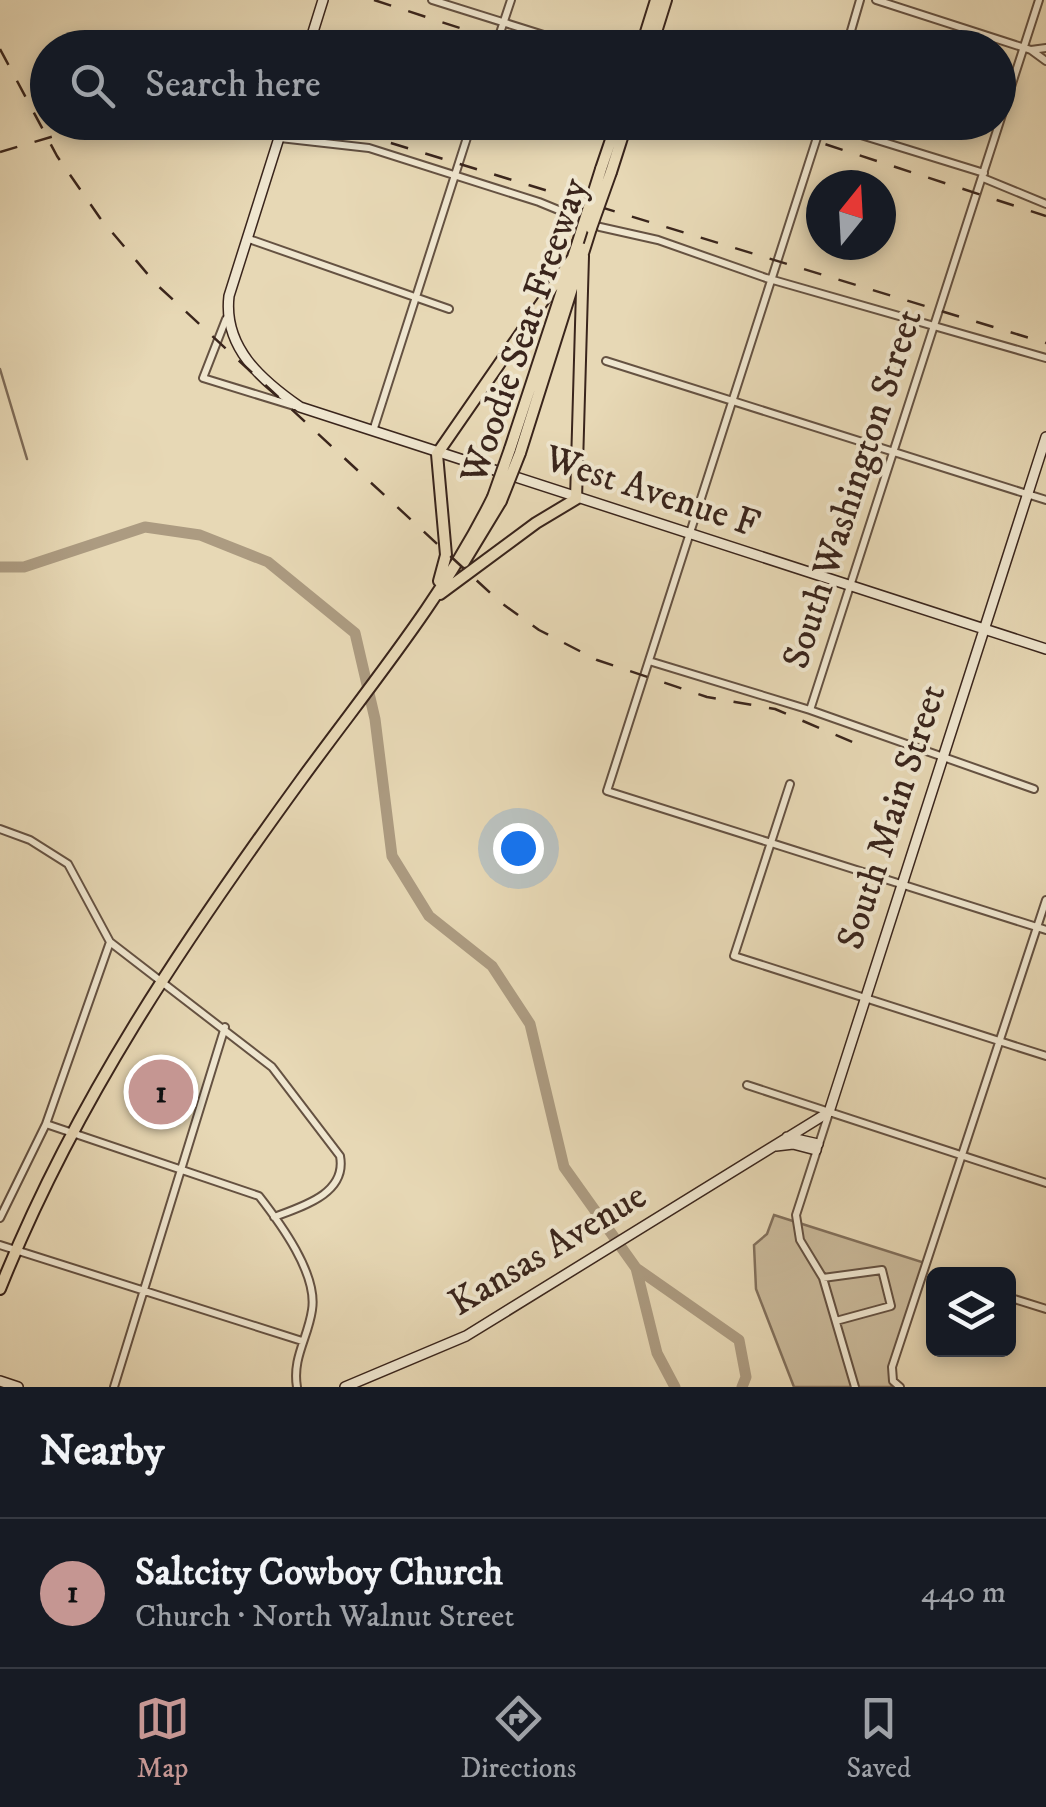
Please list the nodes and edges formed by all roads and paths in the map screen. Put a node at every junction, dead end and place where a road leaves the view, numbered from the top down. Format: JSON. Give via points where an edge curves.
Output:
{"nodes":[{"id":1,"x":323,"y":0,"type":"edge"},
{"id":2,"x":432,"y":0,"type":"edge"},
{"id":3,"x":511,"y":0,"type":"edge"},
{"id":4,"x":656,"y":0,"type":"edge"},
{"id":5,"x":666,"y":0,"type":"edge"},
{"id":6,"x":860,"y":0,"type":"edge"},
{"id":7,"x":876,"y":0,"type":"edge"},
{"id":8,"x":1039,"y":0,"type":"edge"},
{"id":9,"x":504,"y":20,"type":"junction"},
{"id":10,"x":314,"y":30,"type":"edge"},
{"id":11,"x":501,"y":30,"type":"edge"},
{"id":12,"x":533,"y":30,"type":"edge"},
{"id":13,"x":649,"y":30,"type":"edge"},
{"id":14,"x":653,"y":30,"type":"edge"},
{"id":15,"x":851,"y":30,"type":"edge"},
{"id":16,"x":968,"y":30,"type":"edge"},
{"id":17,"x":1016,"y":45,"type":"edge"},
{"id":18,"x":1046,"y":48,"type":"edge"},
{"id":19,"x":1027,"y":49,"type":"junction"},
{"id":20,"x":1046,"y":61,"type":"edge"},
{"id":21,"x":1016,"y":80,"type":"edge"},
{"id":22,"x":279,"y":140,"type":"edge"},
{"id":23,"x":298,"y":140,"type":"edge"},
{"id":24,"x":466,"y":140,"type":"edge"},
{"id":25,"x":612,"y":140,"type":"edge"},
{"id":26,"x":619,"y":140,"type":"edge"},
{"id":27,"x":816,"y":140,"type":"edge"},
{"id":28,"x":875,"y":140,"type":"edge"},
{"id":29,"x":995,"y":140,"type":"edge"},
{"id":30,"x":606,"y":170,"type":"junction"},
{"id":31,"x":455,"y":174,"type":"junction"},
{"id":32,"x":983,"y":175,"type":"junction"},
{"id":33,"x":1046,"y":204,"type":"edge"},
{"id":34,"x":249,"y":239,"type":"junction"},
{"id":35,"x":580,"y":250,"type":"junction"},
{"id":36,"x":771,"y":278,"type":"junction"},
{"id":37,"x":414,"y":297,"type":"junction"},
{"id":38,"x":449,"y":308,"type":"dead end"},
{"id":39,"x":226,"y":319,"type":"junction"},
{"id":40,"x":936,"y":325,"type":"junction"},
{"id":41,"x":1046,"y":358,"type":"edge"},
{"id":42,"x":606,"y":362,"type":"dead end"},
{"id":43,"x":732,"y":401,"type":"junction"},
{"id":44,"x":300,"y":407,"type":"junction"},
{"id":45,"x":373,"y":430,"type":"junction"},
{"id":46,"x":1046,"y":438,"type":"edge"},
{"id":47,"x":894,"y":452,"type":"junction"},
{"id":48,"x":437,"y":454,"type":"junction"},
{"id":49,"x":1028,"y":494,"type":"junction"},
{"id":50,"x":576,"y":500,"type":"junction"},
{"id":51,"x":1046,"y":500,"type":"edge"},
{"id":52,"x":690,"y":535,"type":"junction"},
{"id":53,"x":850,"y":586,"type":"junction"},
{"id":54,"x":427,"y":605,"type":"junction"},
{"id":55,"x":984,"y":630,"type":"junction"},
{"id":56,"x":1046,"y":649,"type":"edge"},
{"id":57,"x":649,"y":660,"type":"junction"},
{"id":58,"x":810,"y":710,"type":"junction"},
{"id":59,"x":944,"y":757,"type":"junction"},
{"id":60,"x":790,"y":784,"type":"dead end"},
{"id":61,"x":1034,"y":788,"type":"dead end"},
{"id":62,"x":0,"y":829,"type":"edge"},
{"id":63,"x":770,"y":843,"type":"junction"},
{"id":64,"x":902,"y":884,"type":"junction"},
{"id":65,"x":1046,"y":900,"type":"edge"},
{"id":66,"x":1037,"y":927,"type":"junction"},
{"id":67,"x":1046,"y":930,"type":"edge"},
{"id":68,"x":110,"y":942,"type":"junction"},
{"id":69,"x":161,"y":980,"type":"junction"},
{"id":70,"x":866,"y":998,"type":"junction"},
{"id":71,"x":225,"y":1027,"type":"junction"},
{"id":72,"x":1000,"y":1042,"type":"junction"},
{"id":73,"x":1046,"y":1056,"type":"edge"},
{"id":74,"x":747,"y":1085,"type":"dead end"},
{"id":75,"x":829,"y":1112,"type":"junction"},
{"id":76,"x":46,"y":1124,"type":"junction"},
{"id":77,"x":70,"y":1134,"type":"junction"},
{"id":78,"x":785,"y":1136,"type":"junction"},
{"id":79,"x":773,"y":1147,"type":"junction"},
{"id":80,"x":817,"y":1148,"type":"junction"},
{"id":81,"x":963,"y":1156,"type":"junction"},
{"id":82,"x":182,"y":1169,"type":"junction"},
{"id":83,"x":1046,"y":1183,"type":"edge"},
{"id":84,"x":274,"y":1217,"type":"junction"},
{"id":85,"x":0,"y":1218,"type":"edge"},
{"id":86,"x":0,"y":1245,"type":"edge"},
{"id":87,"x":16,"y":1250,"type":"junction"},
{"id":88,"x":927,"y":1267,"type":"edge"},
{"id":89,"x":926,"y":1271,"type":"edge"},
{"id":90,"x":822,"y":1278,"type":"junction"},
{"id":91,"x":0,"y":1288,"type":"edge"},
{"id":92,"x":143,"y":1291,"type":"junction"},
{"id":93,"x":1016,"y":1300,"type":"edge"},
{"id":94,"x":1046,"y":1310,"type":"edge"},
{"id":95,"x":836,"y":1320,"type":"junction"},
{"id":96,"x":302,"y":1342,"type":"junction"},
{"id":97,"x":0,"y":1381,"type":"edge"},
{"id":98,"x":896,"y":1384,"type":"edge"},
{"id":99,"x":18,"y":1387,"type":"edge"},
{"id":100,"x":114,"y":1387,"type":"edge"},
{"id":101,"x":298,"y":1387,"type":"edge"},
{"id":102,"x":345,"y":1387,"type":"edge"},
{"id":103,"x":854,"y":1387,"type":"edge"}],
"edges":[{"from":1,"to":10,"type":"street"},
{"from":2,"to":9,"type":"street"},
{"from":3,"to":9,"type":"street"},
{"from":4,"to":13,"type":"main road"},
{"from":5,"to":14,"type":"main road"},
{"from":6,"to":15,"type":"street"},
{"from":7,"to":16,"type":"street"},
{"from":8,"to":19,"type":"street","name":"South Washington Street"},
{"from":9,"to":11,"type":"street"},
{"from":9,"to":12,"type":"street"},
{"from":17,"to":19,"type":"street"},
{"from":18,"to":19,"type":"street"},
{"from":19,"to":20,"type":"street"},
{"from":19,"to":21,"type":"street","name":"South Washington Street"},
{"from":22,"to":34,"type":"street"},
{"from":23,"to":31,"type":"street","via":[[369,148]]},
{"from":24,"to":31,"type":"street"},
{"from":25,"to":30,"type":"main road","name":"Woodie Seat Freeway"},
{"from":26,"to":30,"type":"main road","name":"Woodie Seat Freeway"},
{"from":27,"to":36,"type":"street"},
{"from":28,"to":32,"type":"street"},
{"from":29,"to":32,"type":"street","name":"South Washington Street"},
{"from":30,"to":35,"type":"main road","name":"Woodie Seat Freeway","bridge":true},
{"from":31,"to":36,"type":"street","via":[[580,221]]},
{"from":31,"to":37,"type":"street"},
{"from":32,"to":33,"type":"street"},
{"from":32,"to":40,"type":"street","name":"South Washington Street"},
{"from":34,"to":37,"type":"street"},
{"from":34,"to":39,"type":"street"},
{"from":35,"to":48,"type":"main road"},
{"from":35,"to":50,"type":"main road"},
{"from":35,"to":54,"type":"main road","name":"Woodie Seat Freeway","bridge":true,"via":[[497,499],[460,568]]},
{"from":36,"to":40,"type":"street"},
{"from":36,"to":43,"type":"street"},
{"from":37,"to":38,"type":"street"},
{"from":37,"to":45,"type":"street"},
{"from":39,"to":44,"type":"street","name":"West Avenue F","via":[[251,365]]},
{"from":39,"to":44,"type":"street","via":[[203,378]]},
{"from":40,"to":41,"type":"street"},
{"from":40,"to":47,"type":"street","name":"South Washington Street"},
{"from":42,"to":43,"type":"street"},
{"from":43,"to":47,"type":"street"},
{"from":43,"to":52,"type":"street"},
{"from":44,"to":45,"type":"street","name":"West Avenue F"},
{"from":45,"to":48,"type":"street","name":"West Avenue F"},
{"from":46,"to":49,"type":"street","name":"South Main Street"},
{"from":47,"to":49,"type":"street"},
{"from":47,"to":53,"type":"street","name":"South Washington Street"},
{"from":48,"to":50,"type":"street","name":"West Avenue F"},
{"from":48,"to":54,"type":"main road","via":[[446,555]]},
{"from":49,"to":51,"type":"street"},
{"from":49,"to":55,"type":"street","name":"South Main Street"},
{"from":50,"to":52,"type":"street","name":"West Avenue F"},
{"from":50,"to":54,"type":"main road"},
{"from":52,"to":53,"type":"street","name":"West Avenue F"},
{"from":52,"to":57,"type":"street"},
{"from":53,"to":55,"type":"street","name":"West Avenue F"},
{"from":53,"to":58,"type":"street","name":"South Washington Street"},
{"from":54,"to":69,"type":"main road","name":"Woodie Seat Freeway"},
{"from":55,"to":56,"type":"street","name":"West Avenue F"},
{"from":55,"to":59,"type":"street","name":"South Main Street"},
{"from":57,"to":58,"type":"street"},
{"from":57,"to":63,"type":"street","via":[[607,791]]},
{"from":58,"to":59,"type":"street"},
{"from":59,"to":61,"type":"street"},
{"from":59,"to":64,"type":"street","name":"South Main Street"},
{"from":60,"to":63,"type":"street"},
{"from":62,"to":68,"type":"street","via":[[68,864]]},
{"from":63,"to":64,"type":"street"},
{"from":63,"to":70,"type":"street","via":[[734,956]]},
{"from":64,"to":66,"type":"street"},
{"from":64,"to":70,"type":"street","name":"South Main Street"},
{"from":65,"to":66,"type":"street"},
{"from":66,"to":67,"type":"street"},
{"from":66,"to":72,"type":"street"},
{"from":68,"to":69,"type":"street"},
{"from":68,"to":76,"type":"street"},
{"from":69,"to":71,"type":"street"},
{"from":69,"to":77,"type":"main road","name":"Woodie Seat Freeway"},
{"from":70,"to":72,"type":"street"},
{"from":70,"to":75,"type":"street","name":"South Main Street"},
{"from":71,"to":82,"type":"street"},
{"from":71,"to":84,"type":"street","via":[[272,1067],[340,1156],[336,1186]]},
{"from":72,"to":73,"type":"street"},
{"from":72,"to":81,"type":"street"},
{"from":74,"to":75,"type":"street"},
{"from":75,"to":78,"type":"street","name":"Kansas Avenue"},
{"from":75,"to":80,"type":"street","name":"South Main Street"},
{"from":75,"to":81,"type":"street"},
{"from":76,"to":77,"type":"street"},
{"from":76,"to":85,"type":"street"},
{"from":77,"to":82,"type":"street"},
{"from":77,"to":87,"type":"main road","name":"Woodie Seat Freeway"},
{"from":78,"to":79,"type":"street","name":"Kansas Avenue"},
{"from":78,"to":80,"type":"street"},
{"from":79,"to":80,"type":"street"},
{"from":79,"to":102,"type":"street","name":"Kansas Avenue","via":[[436,1351]]},
{"from":80,"to":90,"type":"street","name":"South Main Street","via":[[796,1215],[800,1240]]},
{"from":81,"to":83,"type":"street"},
{"from":81,"to":88,"type":"street"},
{"from":82,"to":84,"type":"street","via":[[259,1196]]},
{"from":82,"to":92,"type":"street"},
{"from":84,"to":96,"type":"street","via":[[312,1294]]},
{"from":86,"to":87,"type":"street"},
{"from":87,"to":91,"type":"main road","name":"Woodie Seat Freeway"},
{"from":87,"to":92,"type":"street"},
{"from":89,"to":98,"type":"street","via":[[892,1367]]},
{"from":90,"to":95,"type":"street"},
{"from":90,"to":95,"type":"street","via":[[882,1270],[891,1306]]},
{"from":92,"to":96,"type":"street"},
{"from":92,"to":100,"type":"street"},
{"from":93,"to":94,"type":"street"},
{"from":95,"to":103,"type":"street"},
{"from":96,"to":101,"type":"street"},
{"from":97,"to":99,"type":"street"}]}
